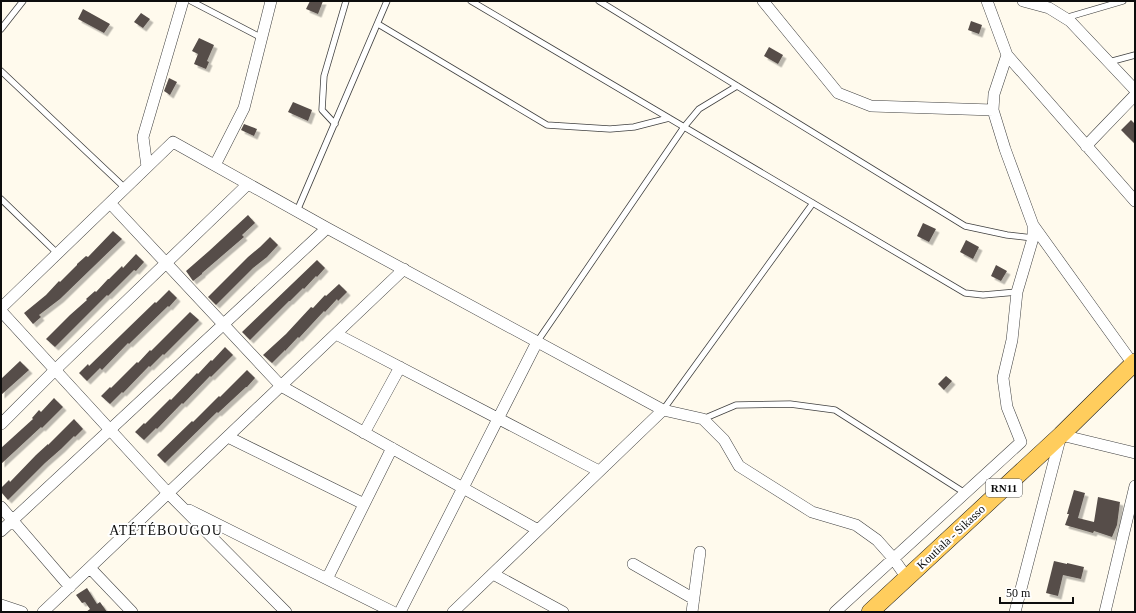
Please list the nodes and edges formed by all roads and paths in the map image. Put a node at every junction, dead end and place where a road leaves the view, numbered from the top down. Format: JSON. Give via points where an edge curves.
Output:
{"nodes":[{"id":1,"x":22,"y":1,"type":"edge"},
{"id":2,"x":183,"y":1,"type":"edge"},
{"id":3,"x":191,"y":1,"type":"edge"},
{"id":4,"x":271,"y":1,"type":"edge"},
{"id":5,"x":346,"y":1,"type":"edge"},
{"id":6,"x":388,"y":1,"type":"edge"},
{"id":7,"x":471,"y":1,"type":"edge"},
{"id":8,"x":599,"y":1,"type":"edge"},
{"id":9,"x":763,"y":1,"type":"edge"},
{"id":10,"x":987,"y":1,"type":"edge"},
{"id":11,"x":1023,"y":1,"type":"edge"},
{"id":12,"x":1123,"y":1,"type":"edge"},
{"id":13,"x":1065,"y":18,"type":"junction"},
{"id":14,"x":378,"y":24,"type":"junction"},
{"id":15,"x":1,"y":29,"type":"edge"},
{"id":16,"x":262,"y":38,"type":"junction"},
{"id":17,"x":1007,"y":55,"type":"junction"},
{"id":18,"x":1135,"y":55,"type":"edge"},
{"id":19,"x":1108,"y":62,"type":"junction"},
{"id":20,"x":1,"y":71,"type":"edge"},
{"id":21,"x":737,"y":86,"type":"junction"},
{"id":22,"x":1135,"y":90,"type":"edge"},
{"id":23,"x":1135,"y":95,"type":"edge"},
{"id":24,"x":993,"y":110,"type":"junction"},
{"id":25,"x":669,"y":118,"type":"junction"},
{"id":26,"x":335,"y":124,"type":"junction"},
{"id":27,"x":684,"y":127,"type":"junction"},
{"id":28,"x":1086,"y":146,"type":"junction"},
{"id":29,"x":215,"y":165,"type":"junction"},
{"id":30,"x":147,"y":166,"type":"junction"},
{"id":31,"x":248,"y":184,"type":"junction"},
{"id":32,"x":124,"y":188,"type":"junction"},
{"id":33,"x":1,"y":199,"type":"edge"},
{"id":34,"x":1135,"y":201,"type":"edge"},
{"id":35,"x":110,"y":203,"type":"junction"},
{"id":36,"x":813,"y":203,"type":"junction"},
{"id":37,"x":297,"y":211,"type":"junction"},
{"id":38,"x":1033,"y":226,"type":"junction"},
{"id":39,"x":327,"y":228,"type":"junction"},
{"id":40,"x":1033,"y":238,"type":"junction"},
{"id":41,"x":57,"y":254,"type":"junction"},
{"id":42,"x":166,"y":263,"type":"junction"},
{"id":43,"x":404,"y":269,"type":"junction"},
{"id":44,"x":1017,"y":292,"type":"junction"},
{"id":45,"x":1,"y":308,"type":"edge"},
{"id":46,"x":1,"y":311,"type":"edge"},
{"id":47,"x":223,"y":324,"type":"junction"},
{"id":48,"x":336,"y":334,"type":"junction"},
{"id":49,"x":537,"y":342,"type":"junction"},
{"id":50,"x":1134,"y":363,"type":"edge"},
{"id":51,"x":400,"y":367,"type":"junction"},
{"id":52,"x":55,"y":370,"type":"junction"},
{"id":53,"x":281,"y":386,"type":"junction"},
{"id":54,"x":663,"y":410,"type":"junction"},
{"id":55,"x":498,"y":418,"type":"junction"},
{"id":56,"x":703,"y":419,"type":"junction"},
{"id":57,"x":1,"y":424,"type":"edge"},
{"id":58,"x":110,"y":430,"type":"junction"},
{"id":59,"x":364,"y":433,"type":"junction"},
{"id":60,"x":1061,"y":435,"type":"junction"},
{"id":61,"x":228,"y":437,"type":"junction"},
{"id":62,"x":392,"y":448,"type":"junction"},
{"id":63,"x":1135,"y":453,"type":"edge"},
{"id":64,"x":599,"y":471,"type":"junction"},
{"id":65,"x":1135,"y":486,"type":"edge"},
{"id":66,"x":463,"y":488,"type":"junction"},
{"id":67,"x":168,"y":493,"type":"junction"},
{"id":68,"x":966,"y":493,"type":"junction"},
{"id":69,"x":364,"y":504,"type":"junction"},
{"id":70,"x":181,"y":506,"type":"junction"},
{"id":71,"x":1,"y":507,"type":"edge"},
{"id":72,"x":12,"y":520,"type":"junction"},
{"id":73,"x":538,"y":530,"type":"junction"},
{"id":74,"x":1,"y":531,"type":"edge"},
{"id":75,"x":700,"y":552,"type":"dead end"},
{"id":76,"x":893,"y":558,"type":"junction"},
{"id":77,"x":633,"y":564,"type":"dead end"},
{"id":78,"x":90,"y":568,"type":"junction"},
{"id":79,"x":493,"y":574,"type":"junction"},
{"id":80,"x":907,"y":578,"type":"junction"},
{"id":81,"x":327,"y":579,"type":"junction"},
{"id":82,"x":70,"y":587,"type":"junction"},
{"id":83,"x":694,"y":598,"type":"junction"},
{"id":84,"x":1,"y":605,"type":"edge"},
{"id":85,"x":22,"y":612,"type":"edge"},
{"id":86,"x":43,"y":612,"type":"edge"},
{"id":87,"x":132,"y":612,"type":"edge"},
{"id":88,"x":286,"y":612,"type":"edge"},
{"id":89,"x":392,"y":612,"type":"edge"},
{"id":90,"x":400,"y":612,"type":"edge"},
{"id":91,"x":453,"y":612,"type":"edge"},
{"id":92,"x":563,"y":612,"type":"edge"},
{"id":93,"x":692,"y":612,"type":"edge"},
{"id":94,"x":835,"y":612,"type":"edge"},
{"id":95,"x":870,"y":612,"type":"edge"},
{"id":96,"x":1015,"y":612,"type":"edge"},
{"id":97,"x":1105,"y":612,"type":"edge"}],
"edges":[{"from":1,"to":15,"type":"lane"},
{"from":2,"to":30,"type":"street","via":[[143,138]]},
{"from":3,"to":16,"type":"lane"},
{"from":4,"to":16,"type":"street"},
{"from":5,"to":26,"type":"lane","via":[[324,76],[322,110]]},
{"from":6,"to":14,"type":"lane"},
{"from":7,"to":25,"type":"lane"},
{"from":8,"to":21,"type":"lane"},
{"from":9,"to":24,"type":"street","via":[[838,93],[871,106]]},
{"from":10,"to":17,"type":"street"},
{"from":11,"to":13,"type":"street","via":[[1048,8]]},
{"from":12,"to":13,"type":"lane"},
{"from":13,"to":19,"type":"street"},
{"from":14,"to":25,"type":"lane","via":[[547,125],[610,129],[634,127]]},
{"from":14,"to":26,"type":"lane"},
{"from":16,"to":29,"type":"street","via":[[244,108]]},
{"from":17,"to":24,"type":"street","via":[[994,94]]},
{"from":17,"to":28,"type":"street"},
{"from":18,"to":19,"type":"lane"},
{"from":19,"to":22,"type":"street"},
{"from":20,"to":32,"type":"lane"},
{"from":21,"to":27,"type":"lane","via":[[699,109]]},
{"from":21,"to":40,"type":"lane","via":[[965,226]]},
{"from":23,"to":28,"type":"street"},
{"from":24,"to":38,"type":"street"},
{"from":25,"to":27,"type":"lane"},
{"from":26,"to":37,"type":"lane"},
{"from":27,"to":36,"type":"lane"},
{"from":27,"to":49,"type":"lane"},
{"from":28,"to":34,"type":"street"},
{"from":29,"to":30,"type":"street","via":[[172,142]]},
{"from":29,"to":31,"type":"street"},
{"from":30,"to":32,"type":"street"},
{"from":31,"to":37,"type":"street"},
{"from":31,"to":42,"type":"street"},
{"from":32,"to":35,"type":"street"},
{"from":33,"to":41,"type":"lane"},
{"from":35,"to":41,"type":"street"},
{"from":35,"to":42,"type":"street"},
{"from":36,"to":44,"type":"lane","via":[[965,293],[983,295]]},
{"from":36,"to":54,"type":"lane"},
{"from":37,"to":39,"type":"street"},
{"from":38,"to":40,"type":"street"},
{"from":38,"to":50,"type":"street"},
{"from":39,"to":43,"type":"street"},
{"from":39,"to":47,"type":"street"},
{"from":40,"to":44,"type":"street"},
{"from":41,"to":45,"type":"street"},
{"from":42,"to":47,"type":"street"},
{"from":42,"to":52,"type":"street"},
{"from":43,"to":48,"type":"street"},
{"from":43,"to":49,"type":"street"},
{"from":44,"to":68,"type":"street","via":[[1012,340],[1003,378],[1007,407],[1021,442]]},
{"from":46,"to":52,"type":"street"},
{"from":47,"to":53,"type":"street"},
{"from":47,"to":58,"type":"street"},
{"from":48,"to":51,"type":"street"},
{"from":48,"to":53,"type":"street"},
{"from":49,"to":54,"type":"street"},
{"from":49,"to":55,"type":"street"},
{"from":50,"to":60,"type":"main road","name":"Koutiala - Sikasso","number":"RN11"},
{"from":51,"to":55,"type":"street"},
{"from":51,"to":59,"type":"street"},
{"from":52,"to":57,"type":"street"},
{"from":52,"to":58,"type":"street"},
{"from":53,"to":59,"type":"street"},
{"from":53,"to":61,"type":"street"},
{"from":54,"to":56,"type":"street"},
{"from":54,"to":64,"type":"street"},
{"from":55,"to":64,"type":"street"},
{"from":55,"to":66,"type":"street"},
{"from":56,"to":68,"type":"lane","via":[[736,405],[790,404],[835,410]]},
{"from":56,"to":76,"type":"street","via":[[724,440],[739,466],[812,512],[856,525],[877,540]]},
{"from":58,"to":67,"type":"street"},
{"from":58,"to":72,"type":"street"},
{"from":59,"to":62,"type":"street"},
{"from":60,"to":63,"type":"street"},
{"from":60,"to":80,"type":"main road","name":"Koutiala - Sikasso","number":"RN11"},
{"from":60,"to":96,"type":"street"},
{"from":61,"to":67,"type":"street"},
{"from":61,"to":69,"type":"street"},
{"from":62,"to":66,"type":"street"},
{"from":62,"to":69,"type":"street"},
{"from":64,"to":73,"type":"street"},
{"from":65,"to":97,"type":"street"},
{"from":66,"to":73,"type":"street"},
{"from":66,"to":90,"type":"street"},
{"from":67,"to":70,"type":"street"},
{"from":67,"to":78,"type":"street"},
{"from":68,"to":76,"type":"street"},
{"from":69,"to":81,"type":"street"},
{"from":70,"to":81,"type":"street"},
{"from":70,"to":88,"type":"street"},
{"from":71,"to":72,"type":"street"},
{"from":72,"to":74,"type":"street"},
{"from":72,"to":82,"type":"street"},
{"from":73,"to":79,"type":"street"},
{"from":75,"to":83,"type":"street"},
{"from":76,"to":80,"type":"street"},
{"from":76,"to":94,"type":"street"},
{"from":77,"to":83,"type":"street"},
{"from":78,"to":82,"type":"street"},
{"from":78,"to":87,"type":"street"},
{"from":79,"to":91,"type":"street"},
{"from":79,"to":92,"type":"street"},
{"from":80,"to":95,"type":"main road","name":"Koutiala - Sikasso","number":"RN11"},
{"from":81,"to":89,"type":"street"},
{"from":82,"to":86,"type":"street"},
{"from":83,"to":93,"type":"street"},
{"from":84,"to":85,"type":"street"}]}
